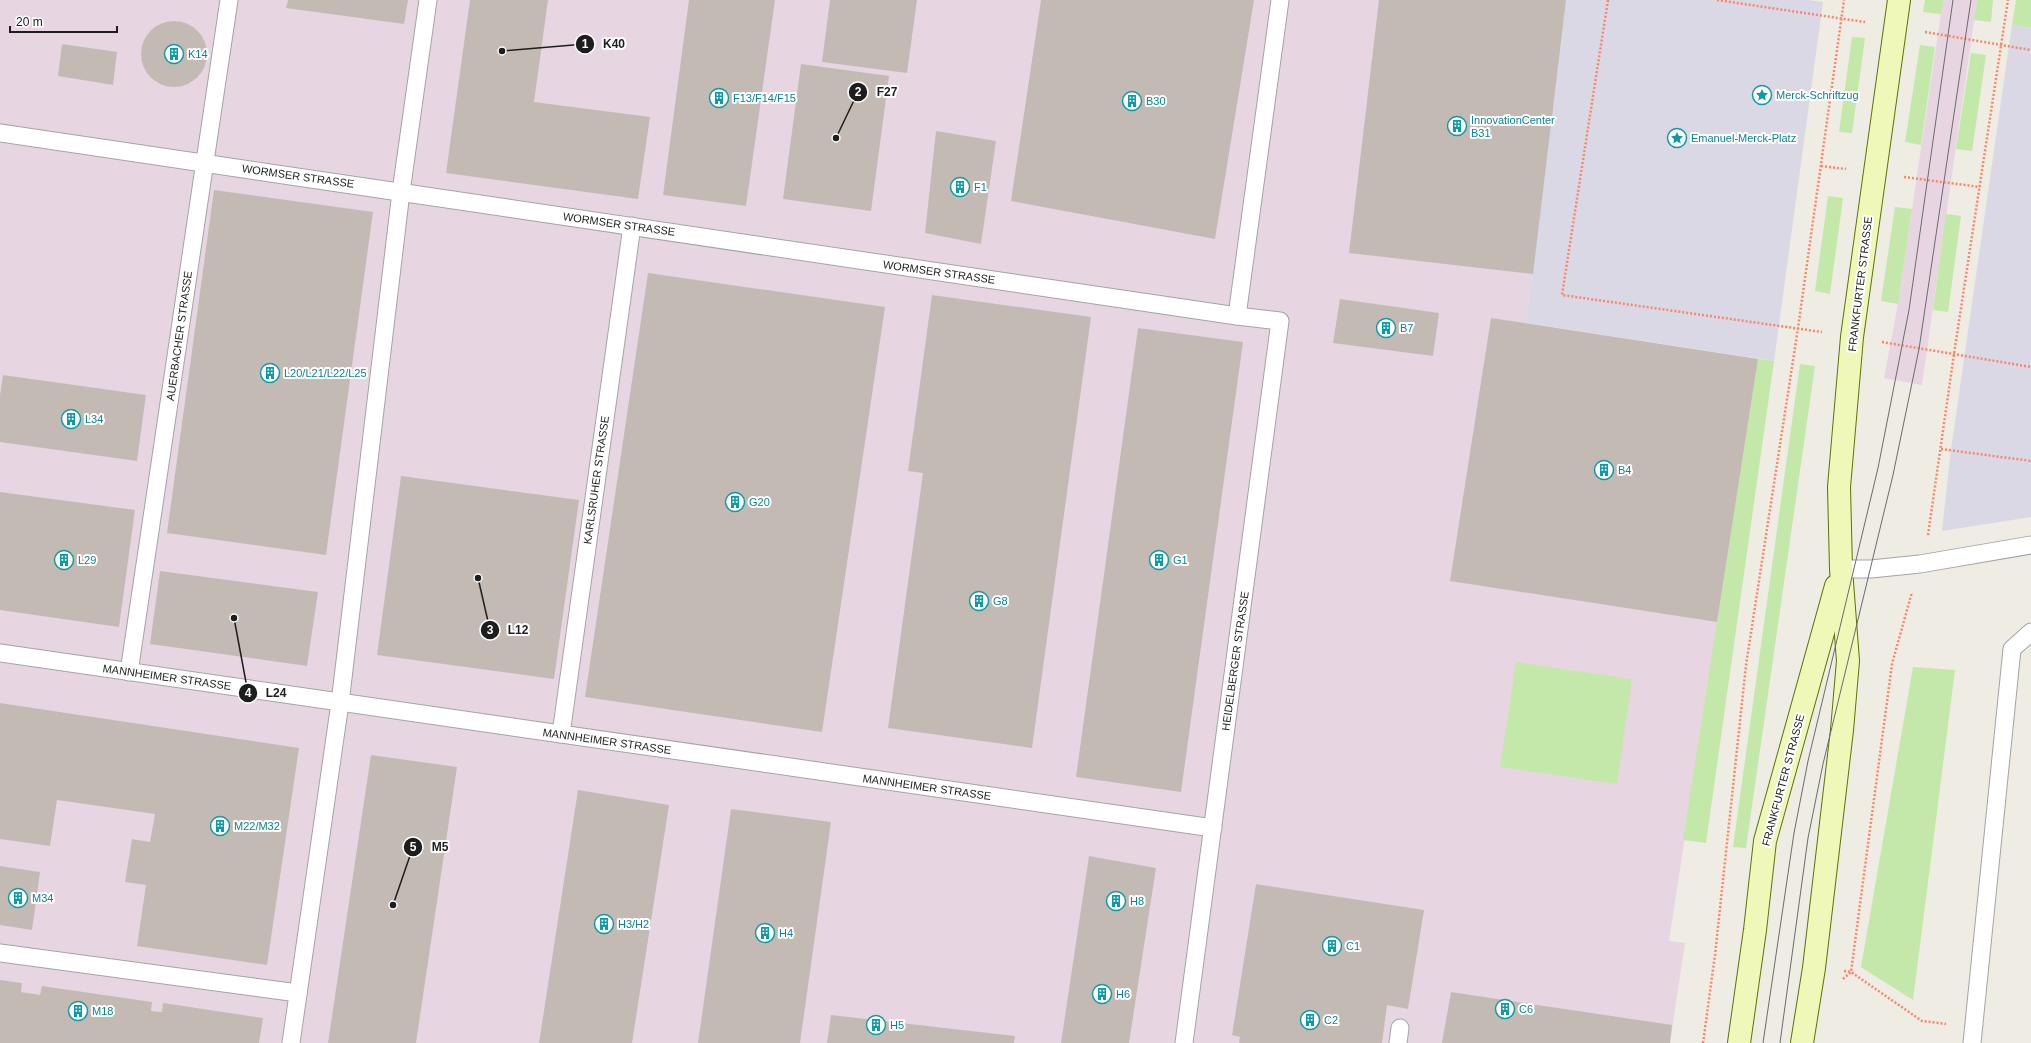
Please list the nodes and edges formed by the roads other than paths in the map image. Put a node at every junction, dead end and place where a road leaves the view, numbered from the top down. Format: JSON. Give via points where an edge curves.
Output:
{"nodes":[{"id":1,"x":229,"y":0,"type":"edge"},
{"id":2,"x":428,"y":0,"type":"edge"},
{"id":3,"x":1280,"y":0,"type":"edge"},
{"id":4,"x":1899,"y":0,"type":"edge"},
{"id":5,"x":0,"y":133,"type":"edge"},
{"id":6,"x":204,"y":162,"type":"junction"},
{"id":7,"x":402,"y":192,"type":"junction"},
{"id":8,"x":632,"y":226,"type":"junction"},
{"id":9,"x":1237,"y":316,"type":"junction"},
{"id":10,"x":2031,"y":545,"type":"edge"},
{"id":11,"x":1841,"y":569,"type":"junction"},
{"id":12,"x":2031,"y":632,"type":"edge"},
{"id":13,"x":0,"y":653,"type":"edge"},
{"id":14,"x":128,"y":672,"type":"junction"},
{"id":15,"x":340,"y":703,"type":"junction"},
{"id":16,"x":561,"y":734,"type":"junction"},
{"id":17,"x":1213,"y":828,"type":"junction"},
{"id":18,"x":0,"y":953,"type":"edge"},
{"id":19,"x":298,"y":993,"type":"junction"},
{"id":20,"x":1972,"y":1035,"type":"edge"},
{"id":21,"x":291,"y":1043,"type":"edge"},
{"id":22,"x":1184,"y":1043,"type":"edge"},
{"id":23,"x":1739,"y":1043,"type":"edge"},
{"id":24,"x":1802,"y":1043,"type":"edge"}],
"edges":[{"from":1,"to":6,"type":"lane","name":"AUERBACHER STRASSE"},
{"from":2,"to":7,"type":"lane"},
{"from":3,"to":9,"type":"lane"},
{"from":4,"to":11,"type":"main road","name":"FRANKFURTER STRASSE","via":[[1852,337],[1839,487]]},
{"from":5,"to":6,"type":"lane","name":"WORMSER STRASSE"},
{"from":6,"to":7,"type":"lane","name":"WORMSER STRASSE"},
{"from":6,"to":14,"type":"lane","name":"AUERBACHER STRASSE"},
{"from":7,"to":8,"type":"lane","name":"WORMSER STRASSE"},
{"from":7,"to":15,"type":"lane"},
{"from":8,"to":9,"type":"lane","name":"WORMSER STRASSE"},
{"from":8,"to":16,"type":"lane","name":"KARLSRUHER STRASSE"},
{"from":9,"to":17,"type":"lane","name":"HEIDELBERGER STRASSE","via":[[1280,321]]},
{"from":10,"to":11,"type":"lane","via":[[1920,564]]},
{"from":11,"to":23,"type":"main road","name":"FRANKFURTER STRASSE","via":[[1765,841]]},
{"from":11,"to":24,"type":"main road","name":"FRANKFURTER STRASSE","via":[[1847,669],[1842,730],[1816,952]]},
{"from":12,"to":20,"type":"lane","via":[[2012,649]]},
{"from":13,"to":14,"type":"lane","name":"MANNHEIMER STRASSE"},
{"from":14,"to":15,"type":"lane","name":"MANNHEIMER STRASSE"},
{"from":15,"to":16,"type":"lane","name":"MANNHEIMER STRASSE"},
{"from":15,"to":19,"type":"lane"},
{"from":16,"to":17,"type":"lane","name":"MANNHEIMER STRASSE"},
{"from":17,"to":22,"type":"lane","name":"HEIDELBERGER STRASSE"},
{"from":18,"to":19,"type":"lane"},
{"from":19,"to":21,"type":"lane"}]}
